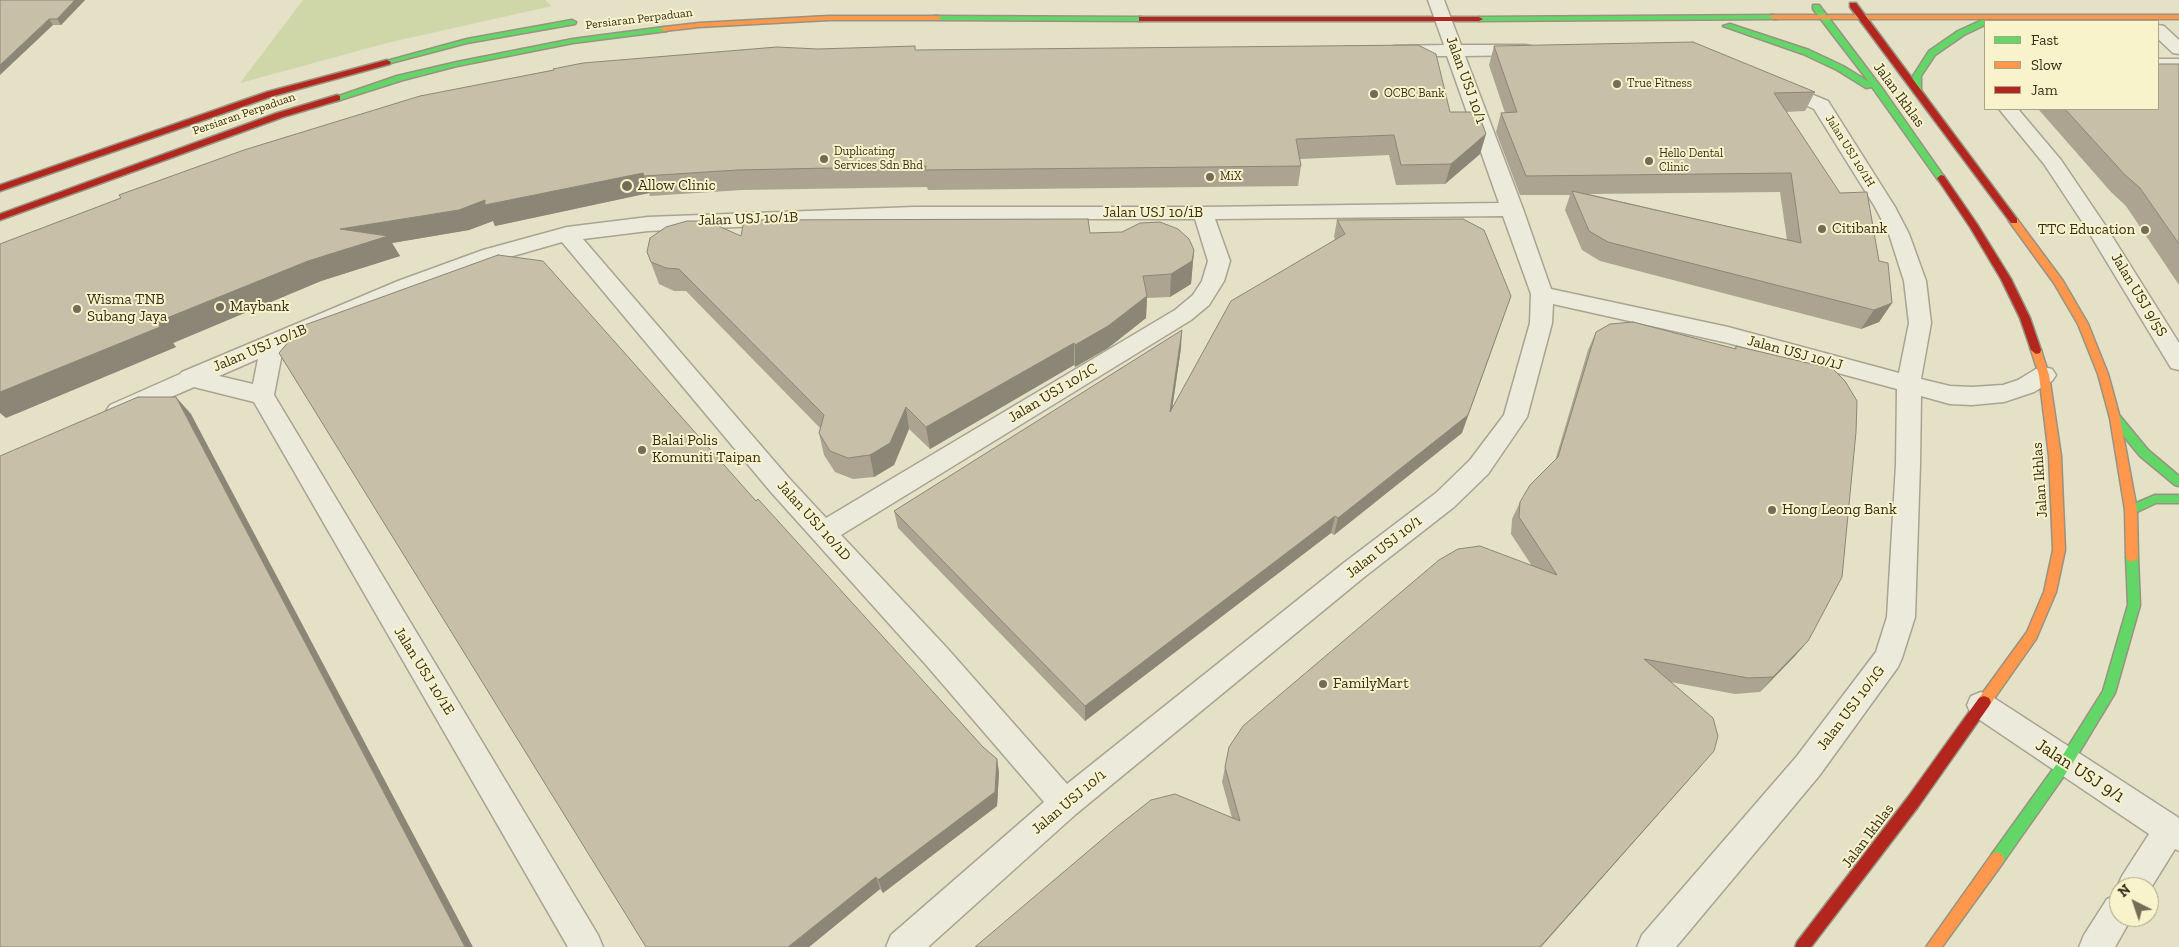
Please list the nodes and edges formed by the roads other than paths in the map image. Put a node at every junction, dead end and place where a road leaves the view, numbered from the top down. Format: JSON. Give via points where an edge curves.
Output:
{"nodes":[{"id":1,"x":1436,"y":0,"type":"edge"},
{"id":2,"x":1811,"y":0,"type":"edge"},
{"id":3,"x":1849,"y":0,"type":"edge"},
{"id":4,"x":1863,"y":16,"type":"junction"},
{"id":5,"x":2004,"y":16,"type":"junction"},
{"id":6,"x":1824,"y":17,"type":"junction"},
{"id":7,"x":2179,"y":17,"type":"edge"},
{"id":8,"x":1686,"y":18,"type":"junction"},
{"id":9,"x":1443,"y":19,"type":"junction"},
{"id":10,"x":2146,"y":19,"type":"edge"},
{"id":11,"x":1993,"y":20,"type":"edge"},
{"id":12,"x":582,"y":21,"type":"dead end"},
{"id":13,"x":1984,"y":23,"type":"edge"},
{"id":14,"x":2159,"y":31,"type":"edge"},
{"id":15,"x":1544,"y":50,"type":"edge"},
{"id":16,"x":2179,"y":50,"type":"edge"},
{"id":17,"x":1378,"y":51,"type":"edge"},
{"id":18,"x":1456,"y":51,"type":"junction"},
{"id":19,"x":2159,"y":64,"type":"edge"},
{"id":20,"x":2179,"y":64,"type":"edge"},
{"id":21,"x":1766,"y":81,"type":"edge"},
{"id":22,"x":1917,"y":91,"type":"junction"},
{"id":23,"x":1881,"y":93,"type":"junction"},
{"id":24,"x":2009,"y":110,"type":"edge"},
{"id":25,"x":0,"y":188,"type":"edge"},
{"id":26,"x":1513,"y":209,"type":"junction"},
{"id":27,"x":1204,"y":213,"type":"junction"},
{"id":28,"x":0,"y":217,"type":"edge"},
{"id":29,"x":567,"y":234,"type":"junction"},
{"id":30,"x":1542,"y":294,"type":"junction"},
{"id":31,"x":273,"y":343,"type":"junction"},
{"id":32,"x":2179,"y":362,"type":"edge"},
{"id":33,"x":2044,"y":375,"type":"junction"},
{"id":34,"x":190,"y":378,"type":"junction"},
{"id":35,"x":1909,"y":383,"type":"junction"},
{"id":36,"x":262,"y":395,"type":"junction"},
{"id":37,"x":2115,"y":418,"type":"junction"},
{"id":38,"x":95,"y":421,"type":"edge"},
{"id":39,"x":2179,"y":482,"type":"edge"},
{"id":40,"x":2179,"y":499,"type":"edge"},
{"id":41,"x":2130,"y":510,"type":"junction"},
{"id":42,"x":824,"y":533,"type":"junction"},
{"id":43,"x":1982,"y":705,"type":"junction"},
{"id":44,"x":2066,"y":762,"type":"junction"},
{"id":45,"x":1065,"y":804,"type":"junction"},
{"id":46,"x":2174,"y":833,"type":"edge"},
{"id":47,"x":2141,"y":877,"type":"edge"},
{"id":48,"x":2109,"y":926,"type":"edge"},
{"id":49,"x":586,"y":947,"type":"edge"},
{"id":50,"x":904,"y":947,"type":"edge"},
{"id":51,"x":1654,"y":947,"type":"edge"},
{"id":52,"x":1802,"y":947,"type":"edge"},
{"id":53,"x":1932,"y":947,"type":"edge"},
{"id":54,"x":2096,"y":947,"type":"edge"}],
"edges":[{"from":1,"to":9,"type":"street","name":"Jalan USJ 10/1"},
{"from":2,"to":6,"type":"main road","name":"Jalan Ikhlas"},
{"from":3,"to":4,"type":"main road","name":"Jalan Ikhlas"},
{"from":4,"to":5,"type":"main road","name":"Persiaran Perpaduan"},
{"from":4,"to":6,"type":"main road","name":"Persiaran Perpaduan"},
{"from":4,"to":22,"type":"main road","name":"Jalan Ikhlas"},
{"from":5,"to":10,"type":"main road","name":"Persiaran Perpaduan"},
{"from":5,"to":11,"type":"main road"},
{"from":6,"to":8,"type":"main road","name":"Persiaran Perpaduan"},
{"from":6,"to":23,"type":"main road","name":"Jalan Ikhlas"},
{"from":7,"to":10,"type":"main road","name":"Persiaran Perpaduan"},
{"from":8,"to":9,"type":"main road","name":"Persiaran Perpaduan"},
{"from":8,"to":23,"type":"main road","via":[[1737,28],[1806,52]]},
{"from":9,"to":18,"type":"street","name":"Jalan USJ 10/1"},
{"from":9,"to":28,"type":"main road","name":"Persiaran Perpaduan","via":[[830,18],[631,32],[525,50],[400,78],[280,115]]},
{"from":12,"to":25,"type":"main road","name":"Persiaran Perpaduan","via":[[467,41],[363,67],[270,94]]},
{"from":13,"to":22,"type":"main road","via":[[1961,33],[1932,53],[1917,76]]},
{"from":14,"to":16,"type":"street"},
{"from":15,"to":18,"type":"street"},
{"from":17,"to":18,"type":"street"},
{"from":18,"to":26,"type":"street","name":"Jalan USJ 10/1"},
{"from":19,"to":20,"type":"street"},
{"from":21,"to":35,"type":"street","name":"Jalan USJ 10/1H","via":[[1821,105],[1899,234],[1915,281],[1920,323]]},
{"from":22,"to":37,"type":"main road","name":"Jalan Ikhlas","via":[[2058,281],[2083,324],[2103,374]]},
{"from":23,"to":33,"type":"main road","name":"Jalan Ikhlas","via":[[1974,226],[2006,279],[2025,318]]},
{"from":24,"to":32,"type":"street","name":"Jalan USJ 9/5S","via":[[2051,160],[2096,225]]},
{"from":26,"to":27,"type":"street","name":"Jalan USJ 10/1B"},
{"from":26,"to":30,"type":"street","name":"Jalan USJ 10/1"},
{"from":27,"to":29,"type":"street","name":"Jalan USJ 10/1B","via":[[754,218],[648,224]]},
{"from":27,"to":42,"type":"street","name":"Jalan USJ 10/1C","via":[[1219,261],[1213,281],[1201,300],[1183,315]]},
{"from":29,"to":31,"type":"street","name":"Jalan USJ 10/1B","via":[[491,255],[406,286]]},
{"from":29,"to":42,"type":"street","name":"Jalan USJ 10/1D"},
{"from":30,"to":35,"type":"street","name":"Jalan USJ 10/1J","via":[[1728,335]]},
{"from":30,"to":45,"type":"street","name":"Jalan USJ 10/1","via":[[1541,323],[1515,416],[1479,467],[1445,500]]},
{"from":31,"to":34,"type":"street","name":"Jalan USJ 10/1B"},
{"from":31,"to":36,"type":"street"},
{"from":33,"to":35,"type":"street","name":"Jalan USJ 10/1J","via":[[2026,386],[2004,393],[1972,396],[1950,395]]},
{"from":33,"to":43,"type":"main road","name":"Jalan Ikhlas","via":[[2055,456],[2059,550],[2050,592],[2032,635]]},
{"from":34,"to":36,"type":"street"},
{"from":34,"to":38,"type":"street","name":"Jalan USJ 10/1B"},
{"from":35,"to":51,"type":"street","name":"Jalan USJ 10/1G","via":[[1901,617],[1888,658],[1808,766]]},
{"from":36,"to":49,"type":"street","name":"Jalan USJ 10/1E"},
{"from":37,"to":39,"type":"main road","via":[[2144,453]]},
{"from":37,"to":41,"type":"main road","name":"Jalan Ikhlas"},
{"from":40,"to":41,"type":"main road","via":[[2155,499]]},
{"from":41,"to":44,"type":"main road","name":"Jalan Ikhlas","via":[[2134,605],[2109,693]]},
{"from":42,"to":45,"type":"street","name":"Jalan USJ 10/1D","via":[[937,656]]},
{"from":43,"to":44,"type":"street","name":"Jalan USJ 9/1"},
{"from":43,"to":52,"type":"main road","name":"Jalan Ikhlas","via":[[1913,802]]},
{"from":44,"to":46,"type":"street","name":"Jalan USJ 9/1"},
{"from":44,"to":53,"type":"main road","name":"Jalan Ikhlas"},
{"from":45,"to":50,"type":"street","name":"Jalan USJ 10/1"},
{"from":46,"to":47,"type":"street"},
{"from":48,"to":54,"type":"street"}]}
